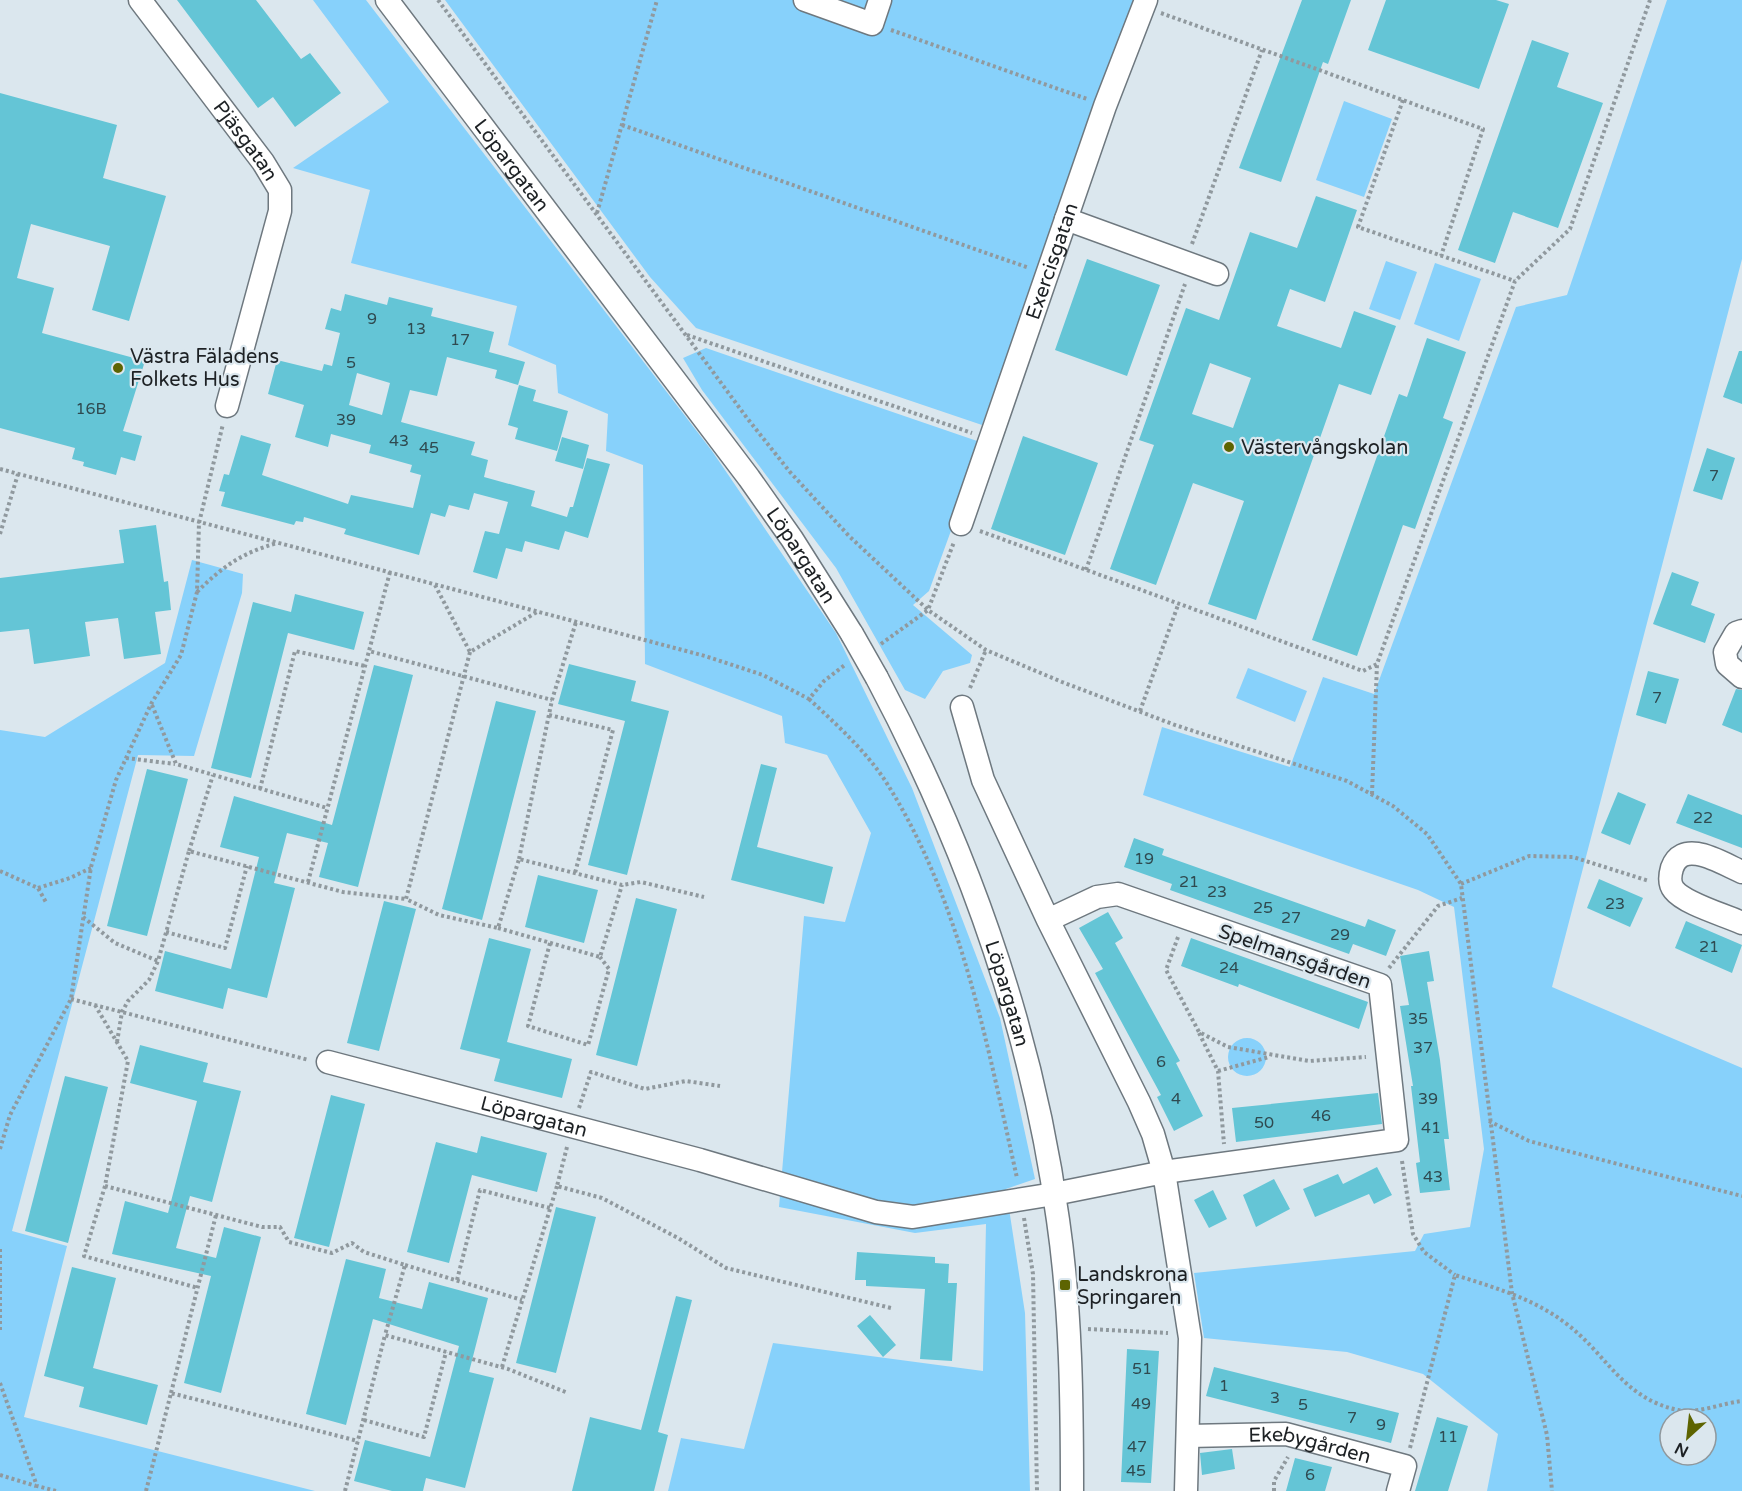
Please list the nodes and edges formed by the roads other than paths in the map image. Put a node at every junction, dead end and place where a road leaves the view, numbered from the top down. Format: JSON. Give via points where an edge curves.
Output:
{"nodes":[{"id":1,"x":140,"y":0,"type":"edge"},
{"id":2,"x":387,"y":0,"type":"edge"},
{"id":3,"x":805,"y":0,"type":"edge"},
{"id":4,"x":880,"y":0,"type":"edge"},
{"id":5,"x":1144,"y":3,"type":"edge"},
{"id":6,"x":1066,"y":219,"type":"junction"},
{"id":7,"x":1217,"y":274,"type":"dead end"},
{"id":8,"x":227,"y":406,"type":"road end"},
{"id":9,"x":961,"y":524,"type":"road end"},
{"id":10,"x":1742,"y":632,"type":"edge"},
{"id":11,"x":1742,"y":676,"type":"edge"},
{"id":12,"x":962,"y":707,"type":"road end"},
{"id":13,"x":1742,"y":872,"type":"edge"},
{"id":14,"x":1048,"y":920,"type":"junction"},
{"id":15,"x":1742,"y":923,"type":"edge"},
{"id":16,"x":328,"y":1062,"type":"road end"},
{"id":17,"x":1164,"y":1172,"type":"junction"},
{"id":18,"x":1054,"y":1194,"type":"junction"},
{"id":19,"x":1188,"y":1437,"type":"junction"},
{"id":20,"x":1072,"y":1491,"type":"edge"},
{"id":21,"x":1186,"y":1491,"type":"edge"},
{"id":22,"x":1398,"y":1491,"type":"edge"}],
"edges":[{"from":1,"to":8,"type":"street","name":"Pjäsgatan","via":[[280,190],[280,211]]},
{"from":2,"to":18,"type":"street","name":"Löpargatan","bridge":true,"via":[[749,478],[817,577],[877,678],[944,813],[1002,972],[1035,1094]]},
{"from":3,"to":4,"type":"street","via":[[872,24]]},
{"from":5,"to":6,"type":"street","name":"Exercisgatan"},
{"from":6,"to":7,"type":"street"},
{"from":6,"to":9,"type":"street","name":"Exercisgatan"},
{"from":10,"to":11,"type":"street","via":[[1736,633],[1725,652],[1727,664]]},
{"from":12,"to":14,"type":"street","via":[[983,780]]},
{"from":13,"to":15,"type":"street","via":[[1697,853],[1682,855],[1670,875],[1673,889],[1682,897]]},
{"from":14,"to":17,"type":"street","via":[[1153,1134]]},
{"from":14,"to":17,"type":"street","name":"Spelmansgården","via":[[1097,897],[1118,894],[1380,985],[1397,1140]]},
{"from":16,"to":18,"type":"street","name":"Löpargatan","via":[[700,1160],[876,1212],[913,1217],[1014,1186]]},
{"from":17,"to":18,"type":"street"},
{"from":17,"to":19,"type":"street","via":[[1190,1334]]},
{"from":18,"to":20,"type":"street","name":"Löpargatan","via":[[1071,1374]]},
{"from":19,"to":21,"type":"street"},
{"from":19,"to":22,"type":"street","name":"Ekebygården","via":[[1286,1434],[1405,1467]]}]}
